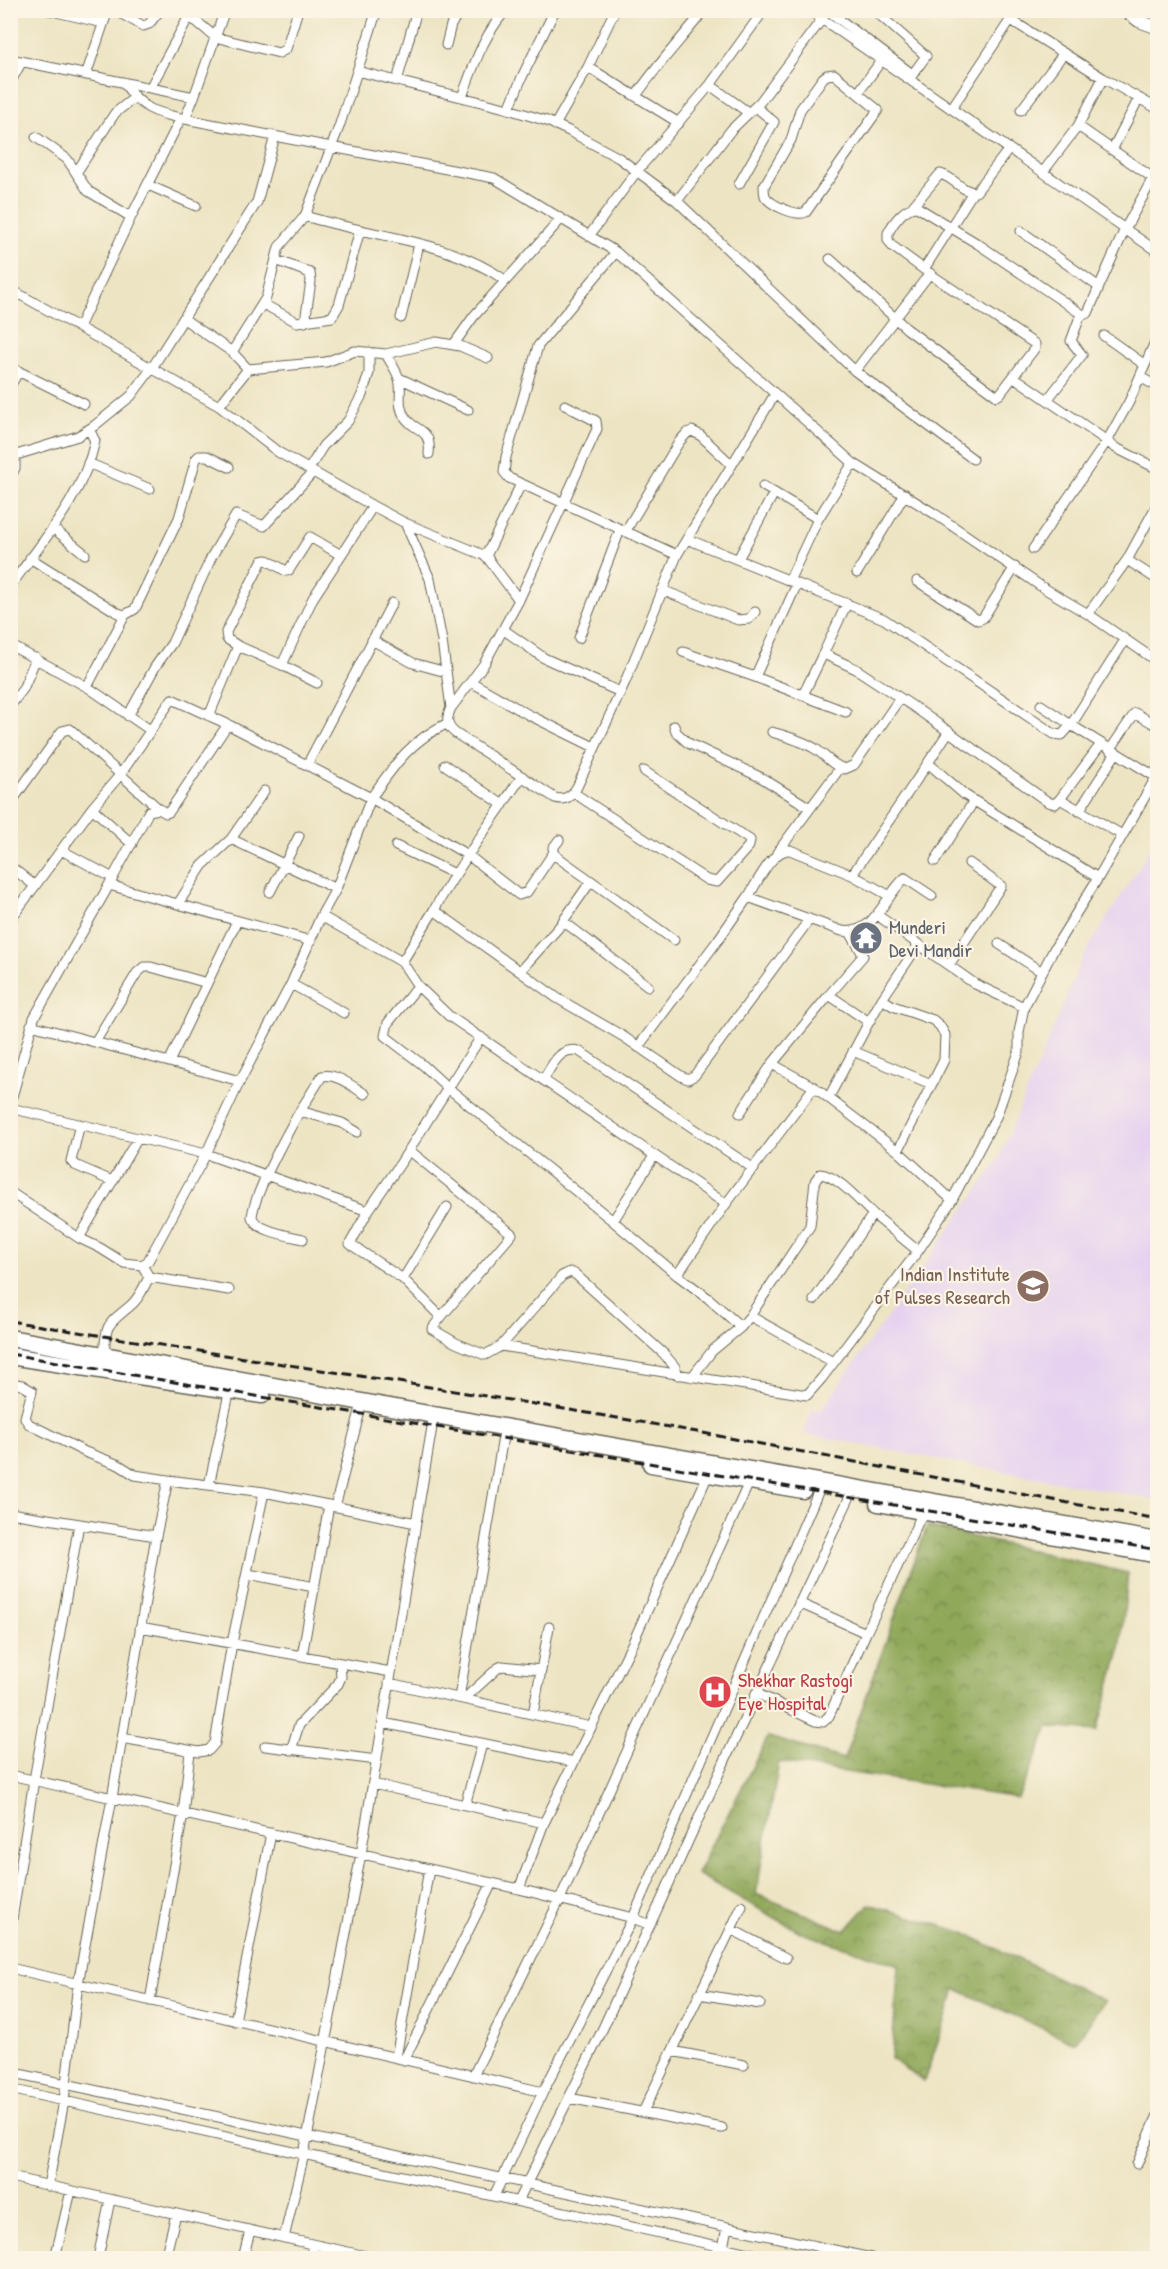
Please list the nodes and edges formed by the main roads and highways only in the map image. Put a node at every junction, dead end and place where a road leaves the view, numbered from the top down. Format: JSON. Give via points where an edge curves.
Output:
{"nodes":[{"id":1,"x":10,"y":1338,"type":"edge"},
{"id":2,"x":10,"y":1356,"type":"edge"},
{"id":3,"x":433,"y":1419,"type":"junction"},
{"id":4,"x":752,"y":1477,"type":"junction"},
{"id":5,"x":852,"y":1493,"type":"junction"},
{"id":6,"x":1076,"y":1534,"type":"junction"},
{"id":7,"x":1158,"y":1541,"type":"edge"},
{"id":8,"x":1158,"y":1555,"type":"edge"}],
"edges":[{"from":1,"to":3,"type":"highway"},
{"from":2,"to":3,"type":"highway"},
{"from":3,"to":4,"type":"highway"},
{"from":3,"to":4,"type":"highway","via":[[503,1437],[708,1475]]},
{"from":4,"to":5,"type":"highway"},
{"from":5,"to":6,"type":"highway"},
{"from":5,"to":6,"type":"highway","via":[[923,1512]]},
{"from":6,"to":7,"type":"highway"},
{"from":6,"to":8,"type":"highway"}]}
